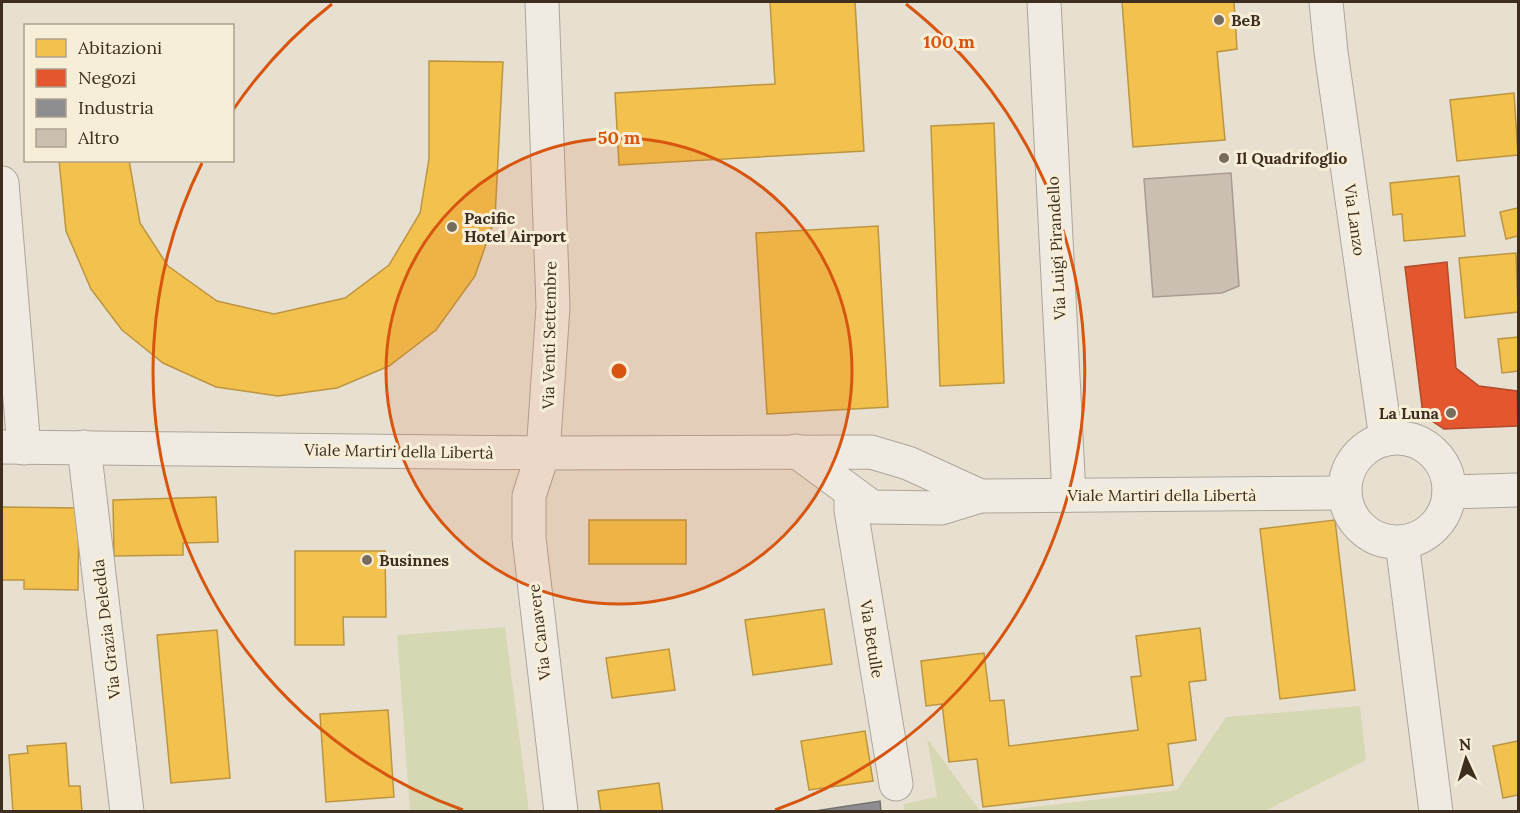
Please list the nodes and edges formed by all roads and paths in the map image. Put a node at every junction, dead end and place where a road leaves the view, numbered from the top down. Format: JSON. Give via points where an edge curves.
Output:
{"nodes":[{"id":1,"x":542,"y":2,"type":"edge"},
{"id":2,"x":1044,"y":2,"type":"edge"},
{"id":3,"x":1326,"y":2,"type":"edge"},
{"id":4,"x":2,"y":183,"type":"edge"},
{"id":5,"x":1386,"y":439,"type":"junction"},
{"id":6,"x":13,"y":447,"type":"edge"},
{"id":7,"x":84,"y":447,"type":"junction"},
{"id":8,"x":796,"y":451,"type":"junction"},
{"id":9,"x":543,"y":453,"type":"junction"},
{"id":10,"x":1518,"y":490,"type":"edge"},
{"id":11,"x":1449,"y":492,"type":"junction"},
{"id":12,"x":1345,"y":493,"type":"junction"},
{"id":13,"x":851,"y":494,"type":"junction"},
{"id":14,"x":1070,"y":495,"type":"junction"},
{"id":15,"x":980,"y":496,"type":"junction"},
{"id":16,"x":1402,"y":542,"type":"junction"},
{"id":17,"x":896,"y":784,"type":"dead end"},
{"id":18,"x":127,"y":812,"type":"edge"},
{"id":19,"x":561,"y":812,"type":"edge"},
{"id":20,"x":1436,"y":812,"type":"edge"}],
"edges":[{"from":1,"to":9,"type":"street","name":"Via Venti Settembre","via":[[553,307]]},
{"from":2,"to":14,"type":"street","name":"Via Luigi Pirandello"},
{"from":3,"to":5,"type":"street","name":"Via Lanzo"},
{"from":4,"to":6,"type":"street"},
{"from":5,"to":11,"type":"street","via":[[1402,438],[1431,450],[1448,476]]},
{"from":5,"to":12,"type":"street","via":[[1360,453],[1351,465]]},
{"from":6,"to":7,"type":"street","name":"Viale Martiri della Libertà"},
{"from":7,"to":9,"type":"street","name":"Viale Martiri della Libertà"},
{"from":7,"to":18,"type":"street","name":"Via Grazia Deledda"},
{"from":8,"to":9,"type":"street","name":"Viale Martiri della Libertà"},
{"from":8,"to":13,"type":"street","name":"Viale Martiri della Libertà"},
{"from":8,"to":15,"type":"street","name":"Viale Martiri della Libertà","via":[[871,452],[908,463]]},
{"from":9,"to":19,"type":"street","name":"Via Canavere","via":[[529,496],[529,538]]},
{"from":10,"to":11,"type":"street"},
{"from":11,"to":16,"type":"street","via":[[1445,510],[1435,525]]},
{"from":12,"to":14,"type":"street","name":"Viale Martiri della Libertà"},
{"from":12,"to":16,"type":"street","via":[[1350,513],[1363,529],[1382,539]]},
{"from":13,"to":15,"type":"street","name":"Viale Martiri della Libertà","via":[[872,507],[941,508]]},
{"from":13,"to":17,"type":"street","name":"Via Betulle"},
{"from":14,"to":15,"type":"street","name":"Viale Martiri della Libertà"},
{"from":16,"to":20,"type":"street"}]}
